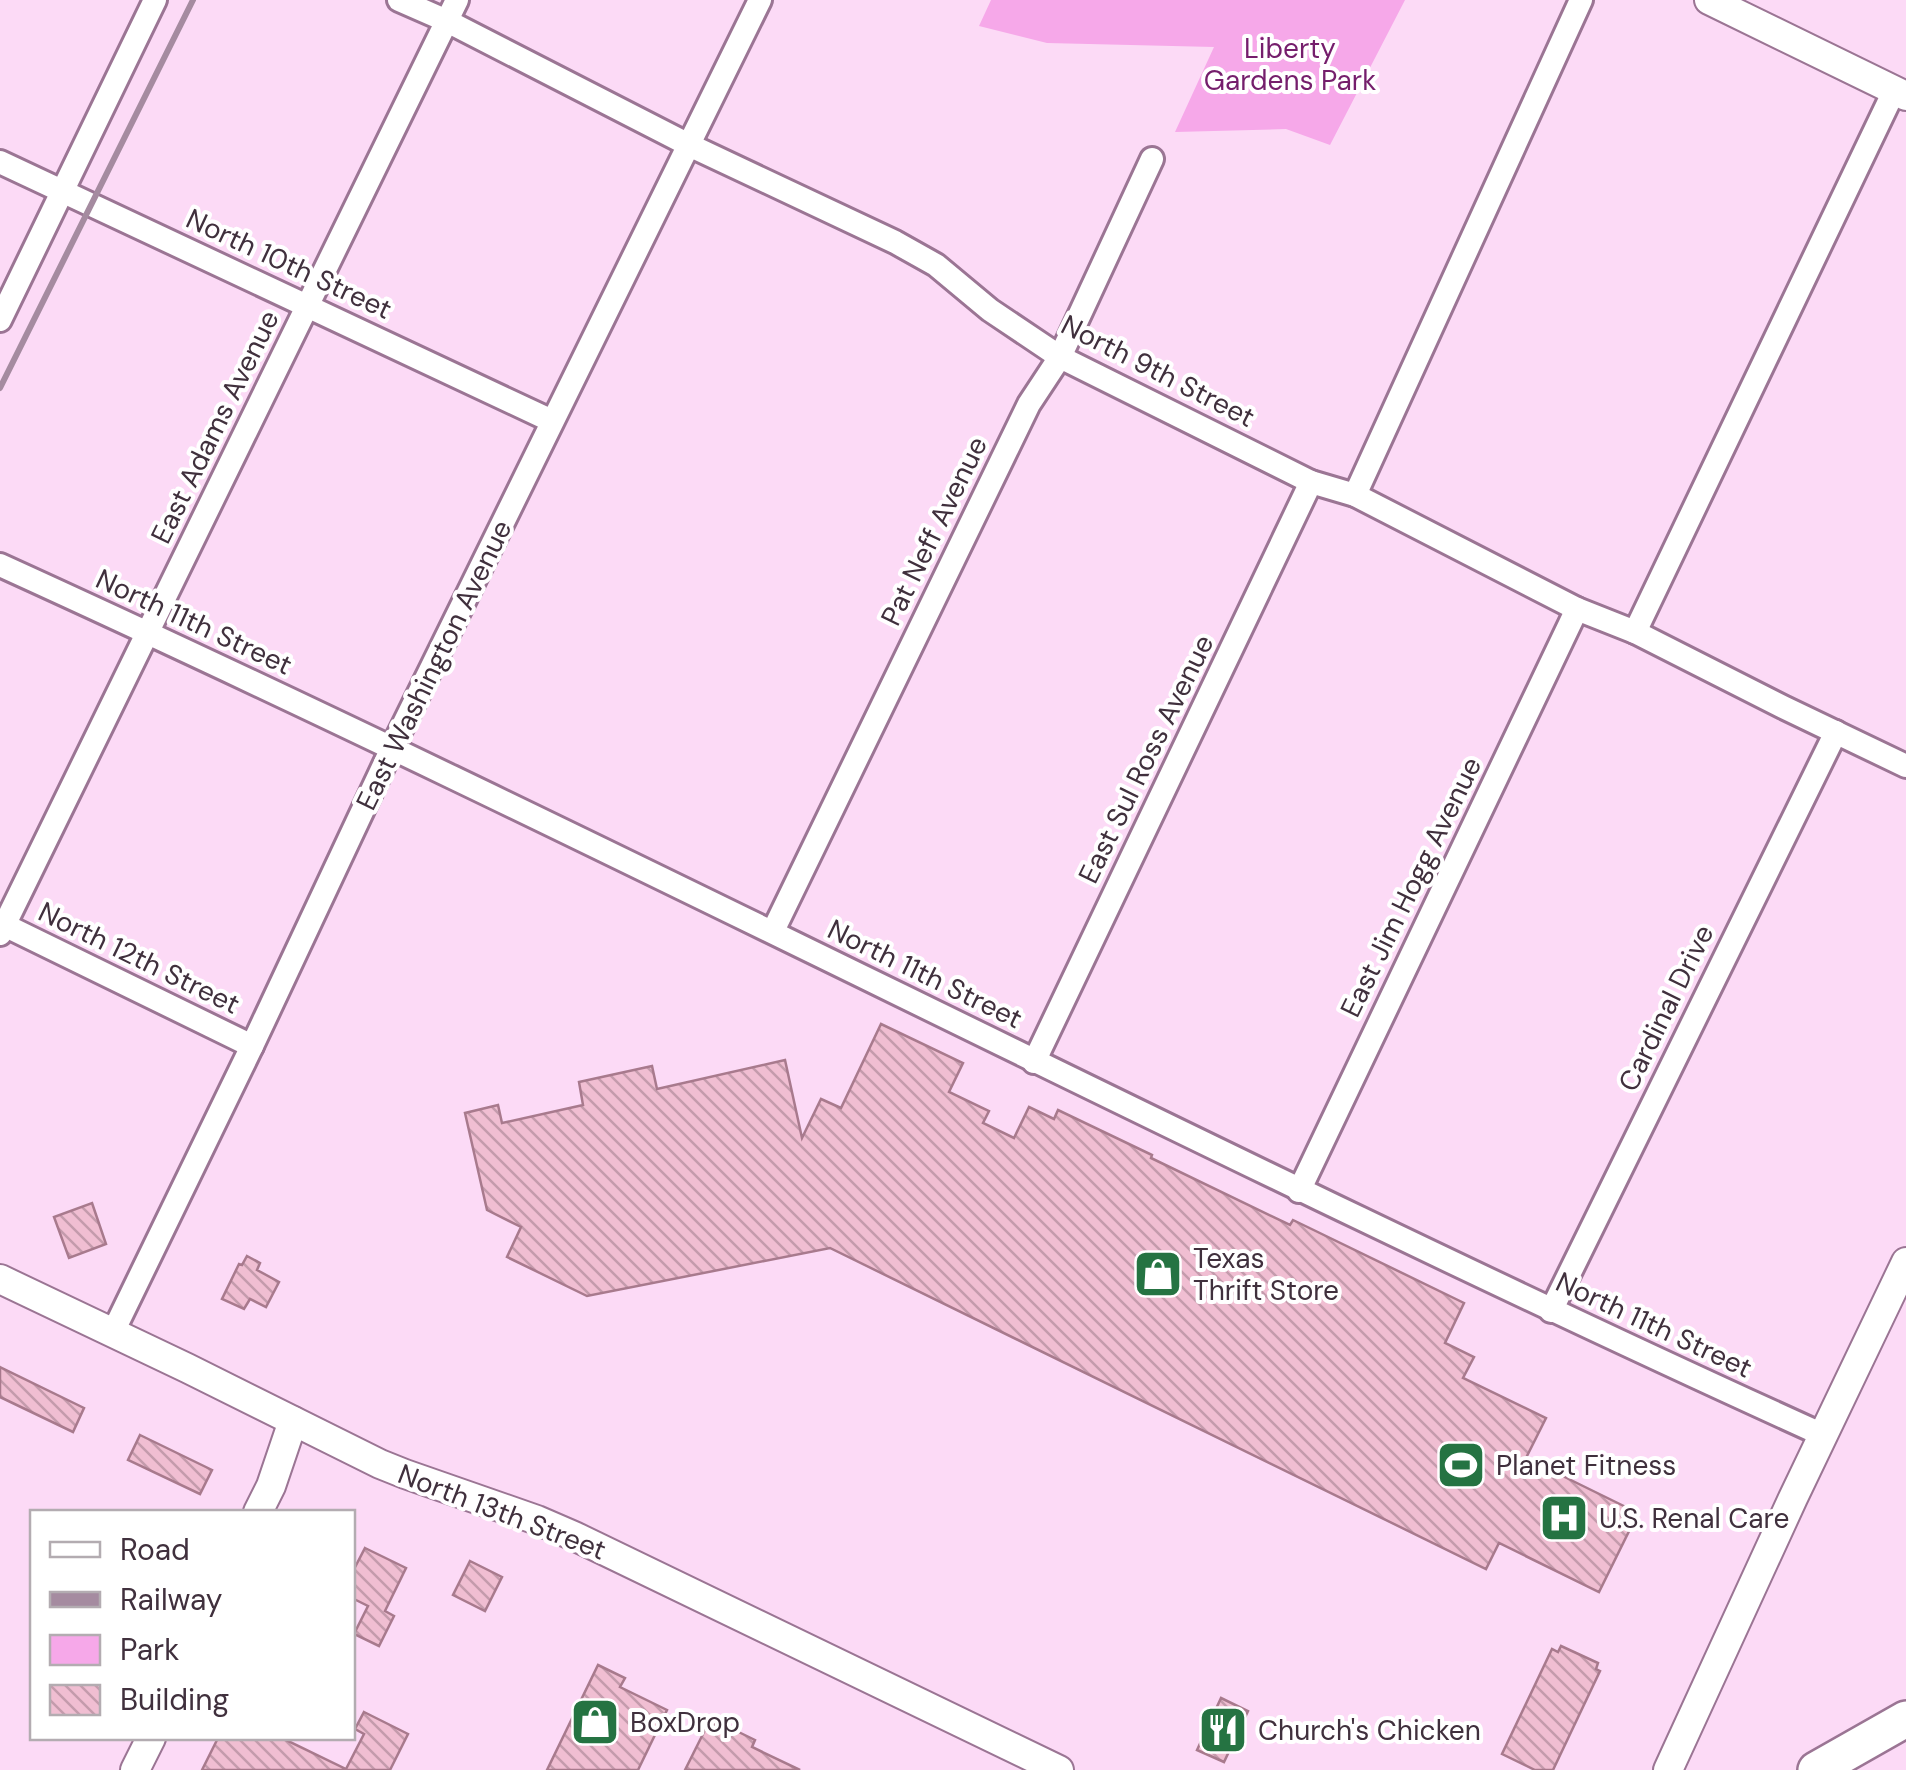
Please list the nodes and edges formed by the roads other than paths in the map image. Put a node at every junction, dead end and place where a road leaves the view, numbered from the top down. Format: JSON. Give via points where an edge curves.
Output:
{"nodes":[{"id":1,"x":155,"y":0,"type":"edge"},
{"id":2,"x":399,"y":0,"type":"edge"},
{"id":3,"x":760,"y":0,"type":"edge"},
{"id":4,"x":1581,"y":0,"type":"edge"},
{"id":5,"x":1709,"y":0,"type":"edge"},
{"id":6,"x":452,"y":10,"type":"edge"},
{"id":7,"x":1900,"y":94,"type":"edge"},
{"id":8,"x":689,"y":145,"type":"junction"},
{"id":9,"x":1152,"y":159,"type":"dead end"},
{"id":10,"x":0,"y":162,"type":"edge"},
{"id":11,"x":62,"y":192,"type":"junction"},
{"id":12,"x":308,"y":305,"type":"junction"},
{"id":13,"x":0,"y":320,"type":"edge"},
{"id":14,"x":1060,"y":356,"type":"junction"},
{"id":15,"x":552,"y":422,"type":"junction"},
{"id":16,"x":1311,"y":482,"type":"junction"},
{"id":17,"x":1355,"y":495,"type":"junction"},
{"id":18,"x":0,"y":565,"type":"edge"},
{"id":19,"x":1577,"y":609,"type":"junction"},
{"id":20,"x":148,"y":632,"type":"junction"},
{"id":21,"x":1636,"y":632,"type":"junction"},
{"id":22,"x":1836,"y":732,"type":"junction"},
{"id":23,"x":392,"y":748,"type":"junction"},
{"id":24,"x":1906,"y":766,"type":"edge"},
{"id":25,"x":1,"y":928,"type":"edge"},
{"id":26,"x":773,"y":931,"type":"junction"},
{"id":27,"x":252,"y":1046,"type":"junction"},
{"id":28,"x":1034,"y":1062,"type":"junction"},
{"id":29,"x":1298,"y":1190,"type":"junction"},
{"id":30,"x":1906,"y":1262,"type":"edge"},
{"id":31,"x":0,"y":1279,"type":"edge"},
{"id":32,"x":1551,"y":1310,"type":"junction"},
{"id":33,"x":113,"y":1332,"type":"junction"},
{"id":34,"x":293,"y":1421,"type":"junction"},
{"id":35,"x":1823,"y":1435,"type":"junction"},
{"id":36,"x":259,"y":1510,"type":"edge"},
{"id":37,"x":1906,"y":1719,"type":"edge"},
{"id":38,"x":150,"y":1740,"type":"edge"},
{"id":39,"x":135,"y":1770,"type":"edge"},
{"id":40,"x":1060,"y":1770,"type":"edge"},
{"id":41,"x":1668,"y":1770,"type":"edge"},
{"id":42,"x":1816,"y":1770,"type":"edge"}],
"edges":[{"from":1,"to":11,"type":"street"},
{"from":2,"to":6,"type":"street","name":"North 9th Street"},
{"from":3,"to":8,"type":"street","name":"East Washington Avenue"},
{"from":4,"to":17,"type":"street"},
{"from":5,"to":7,"type":"street"},
{"from":6,"to":8,"type":"street","name":"North 9th Street"},
{"from":6,"to":12,"type":"street","name":"East Adams Avenue"},
{"from":7,"to":21,"type":"street"},
{"from":8,"to":14,"type":"street","name":"North 9th Street","via":[[936,265]]},
{"from":8,"to":15,"type":"street","name":"East Washington Avenue"},
{"from":9,"to":14,"type":"street","name":"Pat Neff Avenue"},
{"from":10,"to":11,"type":"street","name":"North 10th Street"},
{"from":11,"to":12,"type":"street","name":"North 10th Street"},
{"from":11,"to":13,"type":"street"},
{"from":12,"to":15,"type":"street","name":"North 10th Street"},
{"from":12,"to":20,"type":"street","name":"East Adams Avenue"},
{"from":14,"to":16,"type":"street","name":"North 9th Street"},
{"from":14,"to":26,"type":"street","name":"Pat Neff Avenue","via":[[1029,404]]},
{"from":15,"to":23,"type":"street","name":"East Washington Avenue"},
{"from":16,"to":17,"type":"street","name":"North 9th Street"},
{"from":16,"to":28,"type":"street","name":"East Sul Ross Avenue"},
{"from":17,"to":19,"type":"street","name":"North 9th Street"},
{"from":18,"to":20,"type":"street","name":"North 11th Street"},
{"from":19,"to":21,"type":"street","name":"North 9th Street"},
{"from":19,"to":29,"type":"street","name":"East Jim Hogg Avenue"},
{"from":20,"to":23,"type":"street","name":"North 11th Street"},
{"from":20,"to":25,"type":"street","name":"East Adams Avenue"},
{"from":21,"to":22,"type":"street","name":"North 9th Street"},
{"from":22,"to":24,"type":"street","name":"North 9th Street"},
{"from":22,"to":32,"type":"street","name":"Cardinal Drive"},
{"from":23,"to":26,"type":"street","name":"North 11th Street"},
{"from":23,"to":27,"type":"street","name":"East Washington Avenue"},
{"from":25,"to":27,"type":"street","name":"North 12th Street"},
{"from":26,"to":28,"type":"street","name":"North 11th Street"},
{"from":27,"to":33,"type":"street","name":"East Washington Avenue"},
{"from":28,"to":29,"type":"street","name":"North 11th Street"},
{"from":29,"to":32,"type":"street","name":"North 11th Street"},
{"from":30,"to":35,"type":"street"},
{"from":31,"to":33,"type":"street","name":"North 13th Street"},
{"from":32,"to":35,"type":"street","name":"North 11th Street"},
{"from":33,"to":34,"type":"street","name":"North 13th Street"},
{"from":34,"to":36,"type":"street"},
{"from":34,"to":40,"type":"street","name":"North 13th Street","via":[[404,1474],[549,1525]]},
{"from":35,"to":41,"type":"street"},
{"from":37,"to":42,"type":"main road"},
{"from":38,"to":39,"type":"street"}]}
